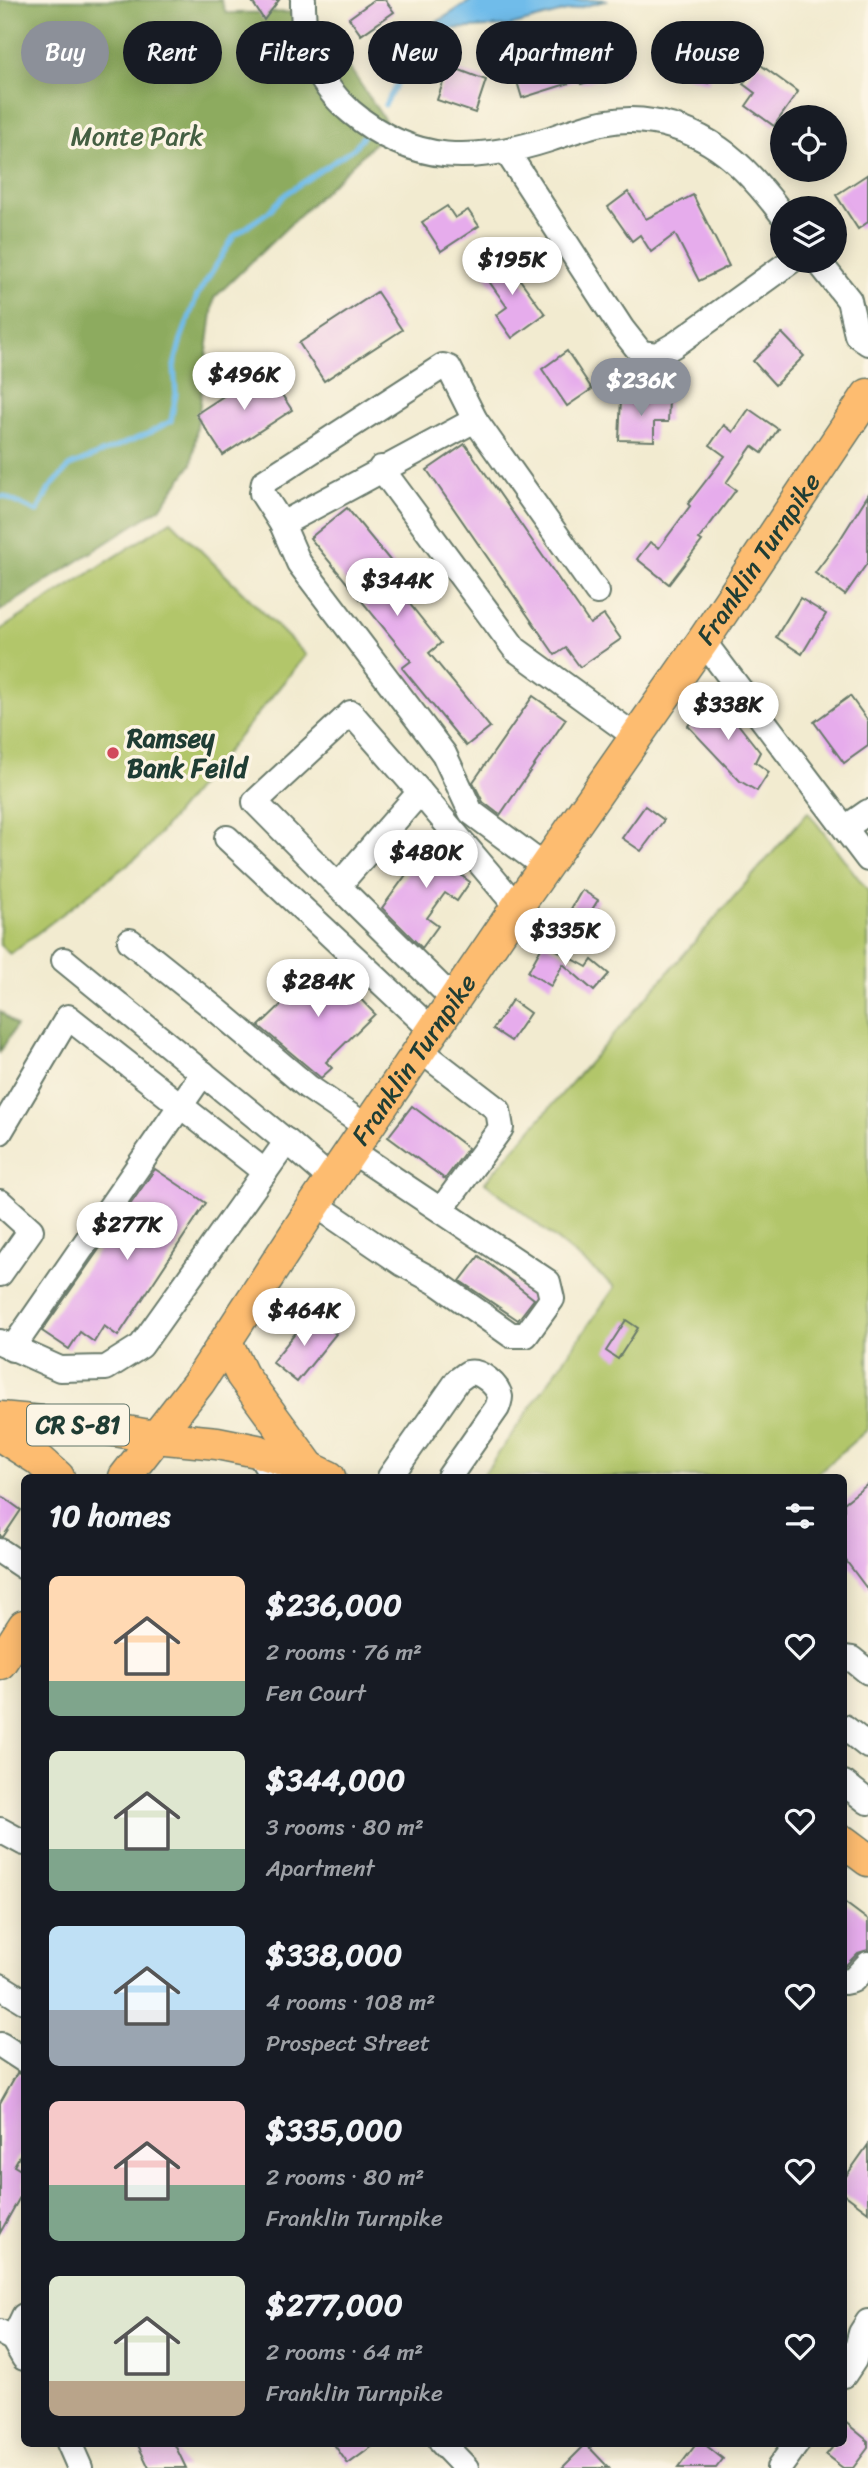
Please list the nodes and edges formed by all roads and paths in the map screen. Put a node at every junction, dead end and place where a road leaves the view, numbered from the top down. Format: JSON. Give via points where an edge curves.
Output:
{"nodes":[{"id":1,"x":303,"y":0,"type":"edge"},
{"id":2,"x":507,"y":152,"type":"junction"},
{"id":3,"x":770,"y":199,"type":"edge"},
{"id":4,"x":774,"y":273,"type":"edge"},
{"id":5,"x":830,"y":273,"type":"edge"},
{"id":6,"x":858,"y":300,"type":"edge"},
{"id":7,"x":868,"y":343,"type":"edge"},
{"id":8,"x":868,"y":395,"type":"edge"},
{"id":9,"x":475,"y":420,"type":"junction"},
{"id":10,"x":381,"y":468,"type":"junction"},
{"id":11,"x":282,"y":524,"type":"junction"},
{"id":12,"x":597,"y":592,"type":"dead end"},
{"id":13,"x":703,"y":641,"type":"junction"},
{"id":14,"x":636,"y":737,"type":"junction"},
{"id":15,"x":420,"y":792,"type":"junction"},
{"id":16,"x":868,"y":812,"type":"edge"},
{"id":17,"x":845,"y":828,"type":"junction"},
{"id":18,"x":227,"y":838,"type":"dead end"},
{"id":19,"x":868,"y":859,"type":"edge"},
{"id":20,"x":545,"y":867,"type":"junction"},
{"id":21,"x":338,"y":887,"type":"junction"},
{"id":22,"x":517,"y":906,"type":"junction"},
{"id":23,"x":130,"y":941,"type":"dead end"},
{"id":24,"x":64,"y":960,"type":"dead end"},
{"id":25,"x":454,"y":1000,"type":"junction"},
{"id":26,"x":426,"y":1041,"type":"junction"},
{"id":27,"x":203,"y":1073,"type":"junction"},
{"id":28,"x":181,"y":1106,"type":"junction"},
{"id":29,"x":0,"y":1132,"type":"edge"},
{"id":30,"x":359,"y":1139,"type":"junction"},
{"id":31,"x":287,"y":1142,"type":"junction"},
{"id":32,"x":265,"y":1172,"type":"junction"},
{"id":33,"x":323,"y":1192,"type":"junction"},
{"id":34,"x":0,"y":1202,"type":"edge"},
{"id":35,"x":441,"y":1210,"type":"junction"},
{"id":36,"x":0,"y":1274,"type":"edge"},
{"id":37,"x":226,"y":1342,"type":"junction"},
{"id":38,"x":6,"y":1345,"type":"edge"},
{"id":39,"x":0,"y":1418,"type":"edge"},
{"id":40,"x":0,"y":1436,"type":"edge"},
{"id":41,"x":155,"y":1437,"type":"junction"},
{"id":42,"x":265,"y":1464,"type":"edge"},
{"id":43,"x":320,"y":1473,"type":"edge"},
{"id":44,"x":55,"y":1474,"type":"edge"},
{"id":45,"x":127,"y":1474,"type":"edge"},
{"id":46,"x":392,"y":1474,"type":"edge"},
{"id":47,"x":451,"y":1474,"type":"edge"},
{"id":48,"x":0,"y":1551,"type":"edge"},
{"id":49,"x":21,"y":1565,"type":"edge"},
{"id":50,"x":21,"y":1631,"type":"edge"},
{"id":51,"x":847,"y":1658,"type":"edge"},
{"id":52,"x":0,"y":1663,"type":"edge"},
{"id":53,"x":868,"y":1672,"type":"edge"},
{"id":54,"x":847,"y":1729,"type":"edge"},
{"id":55,"x":868,"y":1746,"type":"edge"},
{"id":56,"x":847,"y":1785,"type":"edge"},
{"id":57,"x":868,"y":1802,"type":"edge"},
{"id":58,"x":0,"y":1830,"type":"edge"},
{"id":59,"x":21,"y":1841,"type":"edge"},
{"id":60,"x":847,"y":1844,"type":"edge"},
{"id":61,"x":868,"y":1860,"type":"edge"},
{"id":62,"x":868,"y":1964,"type":"edge"},
{"id":63,"x":847,"y":1981,"type":"edge"},
{"id":64,"x":0,"y":1986,"type":"edge"},
{"id":65,"x":21,"y":1999,"type":"edge"},
{"id":66,"x":1,"y":2045,"type":"edge"},
{"id":67,"x":21,"y":2058,"type":"edge"},
{"id":68,"x":868,"y":2322,"type":"edge"},
{"id":69,"x":21,"y":2323,"type":"edge"},
{"id":70,"x":12,"y":2343,"type":"edge"},
{"id":71,"x":855,"y":2365,"type":"edge"},
{"id":72,"x":71,"y":2447,"type":"edge"},
{"id":73,"x":446,"y":2447,"type":"edge"},
{"id":74,"x":793,"y":2447,"type":"edge"},
{"id":75,"x":80,"y":2468,"type":"edge"},
{"id":76,"x":466,"y":2468,"type":"edge"},
{"id":77,"x":779,"y":2468,"type":"edge"}],
"edges":[{"from":1,"to":2,"type":"street","via":[[307,47],[314,68],[327,89],[363,122],[391,139],[427,151],[474,156]]},
{"from":2,"to":3,"type":"street","via":[[605,121],[652,122],[681,129],[726,152]]},
{"from":2,"to":4,"type":"street","via":[[640,353],[656,355],[676,344]]},
{"from":5,"to":6,"type":"street"},
{"from":6,"to":7,"type":"street","via":[[857,335]]},
{"from":8,"to":13,"type":"main road","name":"Franklin Turnpike"},
{"from":9,"to":10,"type":"street"},
{"from":9,"to":11,"type":"street","via":[[449,368],[443,366],[264,482],[262,493]]},
{"from":9,"to":12,"type":"street"},
{"from":10,"to":11,"type":"street"},
{"from":10,"to":14,"type":"street","via":[[515,649]]},
{"from":11,"to":20,"type":"street","via":[[299,563],[444,754],[471,813]]},
{"from":13,"to":14,"type":"main road","name":"Franklin Turnpike"},
{"from":13,"to":17,"type":"street"},
{"from":14,"to":20,"type":"main road","name":"Franklin Turnpike"},
{"from":15,"to":21,"type":"street"},
{"from":15,"to":21,"type":"street","via":[[351,713],[255,802]]},
{"from":15,"to":22,"type":"street"},
{"from":16,"to":17,"type":"street"},
{"from":17,"to":19,"type":"street"},
{"from":18,"to":26,"type":"street"},
{"from":20,"to":22,"type":"main road","name":"Franklin Turnpike"},
{"from":21,"to":25,"type":"street"},
{"from":22,"to":25,"type":"main road","name":"Franklin Turnpike"},
{"from":23,"to":30,"type":"street","via":[[308,1087]]},
{"from":24,"to":27,"type":"street"},
{"from":25,"to":26,"type":"main road","name":"Franklin Turnpike"},
{"from":26,"to":30,"type":"main road","name":"Franklin Turnpike"},
{"from":26,"to":35,"type":"street","via":[[498,1110],[501,1128]]},
{"from":27,"to":28,"type":"street"},
{"from":27,"to":31,"type":"street"},
{"from":28,"to":29,"type":"street","via":[[68,1017]]},
{"from":28,"to":32,"type":"street"},
{"from":28,"to":38,"type":"street"},
{"from":30,"to":33,"type":"main road","name":"Franklin Turnpike"},
{"from":30,"to":35,"type":"street"},
{"from":31,"to":32,"type":"street"},
{"from":31,"to":33,"type":"street"},
{"from":32,"to":38,"type":"street","via":[[141,1346],[106,1368],[60,1369]]},
{"from":33,"to":35,"type":"street","via":[[403,1264],[511,1335],[526,1335],[552,1299],[548,1282]]},
{"from":33,"to":37,"type":"main road","name":"Franklin Turnpike"},
{"from":34,"to":36,"type":"street","via":[[31,1230]]},
{"from":37,"to":41,"type":"main road","name":"Franklin Turnpike"},
{"from":37,"to":43,"type":"main road","via":[[242,1375]]},
{"from":39,"to":41,"type":"main road","number":"CR S-81"},
{"from":40,"to":44,"type":"main road"},
{"from":41,"to":42,"type":"main road","via":[[218,1443]]},
{"from":41,"to":45,"type":"main road","name":"Franklin Turnpike"},
{"from":42,"to":43,"type":"main road"},
{"from":46,"to":47,"type":"street","via":[[458,1380],[475,1373],[496,1389],[498,1408]]},
{"from":48,"to":49,"type":"street"},
{"from":50,"to":52,"type":"main road"},
{"from":51,"to":53,"type":"street"},
{"from":54,"to":55,"type":"street"},
{"from":56,"to":57,"type":"street"},
{"from":58,"to":59,"type":"street"},
{"from":60,"to":61,"type":"main road"},
{"from":62,"to":63,"type":"street"},
{"from":64,"to":65,"type":"street"},
{"from":66,"to":67,"type":"street"},
{"from":68,"to":71,"type":"street","via":[[861,2333]]},
{"from":69,"to":70,"type":"street"},
{"from":72,"to":75,"type":"street"},
{"from":73,"to":76,"type":"street"},
{"from":74,"to":77,"type":"street"}]}
